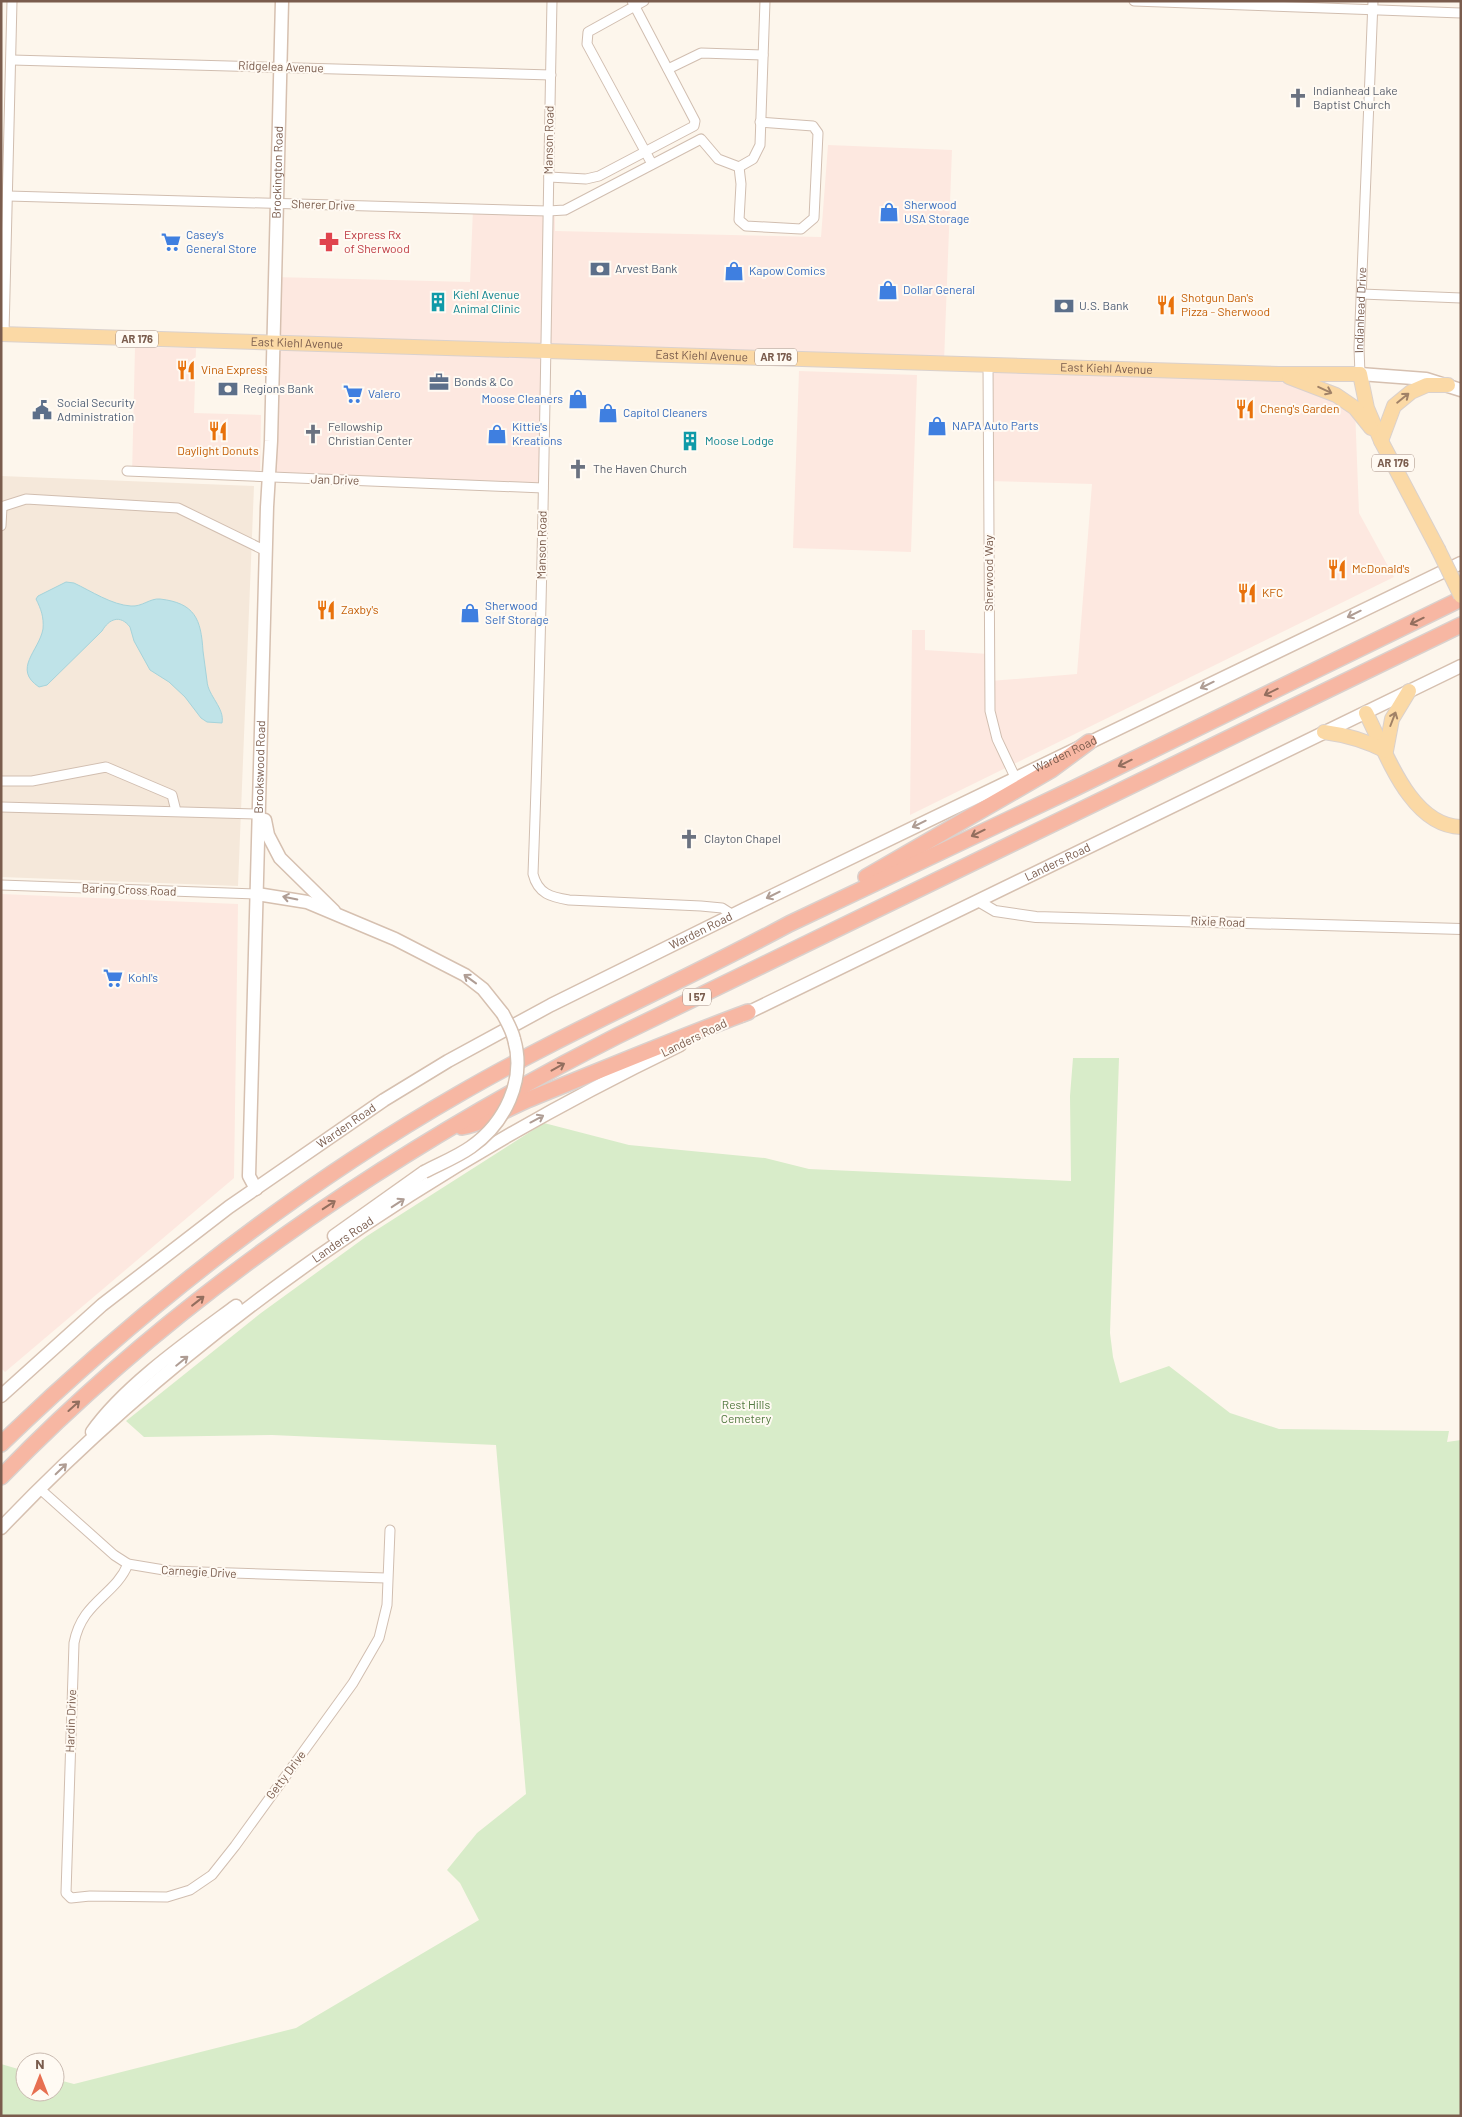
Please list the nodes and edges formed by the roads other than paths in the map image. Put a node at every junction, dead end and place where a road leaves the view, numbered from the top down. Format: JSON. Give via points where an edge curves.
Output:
{"nodes":[{"id":1,"x":12,"y":1,"type":"edge"},
{"id":2,"x":282,"y":1,"type":"edge"},
{"id":3,"x":552,"y":1,"type":"edge"},
{"id":4,"x":644,"y":1,"type":"edge"},
{"id":5,"x":765,"y":1,"type":"edge"},
{"id":6,"x":1134,"y":1,"type":"edge"},
{"id":7,"x":633,"y":4,"type":"edge"},
{"id":8,"x":1372,"y":6,"type":"edge"},
{"id":9,"x":1461,"y":13,"type":"edge"},
{"id":10,"x":763,"y":55,"type":"junction"},
{"id":11,"x":12,"y":60,"type":"junction"},
{"id":12,"x":279,"y":67,"type":"junction"},
{"id":13,"x":668,"y":69,"type":"junction"},
{"id":14,"x":551,"y":75,"type":"junction"},
{"id":15,"x":6,"y":89,"type":"edge"},
{"id":16,"x":760,"y":122,"type":"junction"},
{"id":17,"x":694,"y":126,"type":"junction"},
{"id":18,"x":701,"y":139,"type":"junction"},
{"id":19,"x":645,"y":152,"type":"junction"},
{"id":20,"x":652,"y":164,"type":"junction"},
{"id":21,"x":739,"y":167,"type":"junction"},
{"id":22,"x":608,"y":172,"type":"junction"},
{"id":23,"x":549,"y":177,"type":"junction"},
{"id":24,"x":586,"y":179,"type":"junction"},
{"id":25,"x":614,"y":184,"type":"junction"},
{"id":26,"x":8,"y":196,"type":"junction"},
{"id":27,"x":590,"y":197,"type":"junction"},
{"id":28,"x":276,"y":203,"type":"junction"},
{"id":29,"x":4,"y":210,"type":"edge"},
{"id":30,"x":548,"y":211,"type":"junction"},
{"id":31,"x":1362,"y":294,"type":"junction"},
{"id":32,"x":1461,"y":298,"type":"edge"},
{"id":33,"x":2,"y":334,"type":"edge"},
{"id":34,"x":273,"y":343,"type":"junction"},
{"id":35,"x":545,"y":351,"type":"junction"},
{"id":36,"x":988,"y":364,"type":"junction"},
{"id":37,"x":1279,"y":374,"type":"junction"},
{"id":38,"x":1360,"y":374,"type":"junction"},
{"id":39,"x":1454,"y":388,"type":"edge"},
{"id":40,"x":1382,"y":441,"type":"junction"},
{"id":41,"x":127,"y":471,"type":"dead end"},
{"id":42,"x":269,"y":477,"type":"junction"},
{"id":43,"x":544,"y":488,"type":"junction"},
{"id":44,"x":1,"y":507,"type":"edge"},
{"id":45,"x":1,"y":526,"type":"edge"},
{"id":46,"x":266,"y":551,"type":"junction"},
{"id":47,"x":1461,"y":563,"type":"edge"},
{"id":48,"x":1461,"y":598,"type":"edge"},
{"id":49,"x":1461,"y":625,"type":"edge"},
{"id":50,"x":1461,"y":666,"type":"edge"},
{"id":51,"x":1409,"y":690,"type":"junction"},
{"id":52,"x":1366,"y":713,"type":"junction"},
{"id":53,"x":1324,"y":732,"type":"junction"},
{"id":54,"x":1089,"y":742,"type":"junction"},
{"id":55,"x":1386,"y":752,"type":"junction"},
{"id":56,"x":1015,"y":777,"type":"junction"},
{"id":57,"x":1,"y":781,"type":"edge"},
{"id":58,"x":260,"y":793,"type":"junction"},
{"id":59,"x":1,"y":807,"type":"edge"},
{"id":60,"x":176,"y":812,"type":"junction"},
{"id":61,"x":260,"y":814,"type":"junction"},
{"id":62,"x":1461,"y":827,"type":"edge"},
{"id":63,"x":1,"y":885,"type":"edge"},
{"id":64,"x":257,"y":894,"type":"junction"},
{"id":65,"x":978,"y":901,"type":"junction"},
{"id":66,"x":335,"y":913,"type":"junction"},
{"id":67,"x":733,"y":915,"type":"junction"},
{"id":68,"x":789,"y":924,"type":"junction"},
{"id":69,"x":1461,"y":929,"type":"edge"},
{"id":70,"x":748,"y":1012,"type":"junction"},
{"id":71,"x":444,"y":1131,"type":"junction"},
{"id":72,"x":256,"y":1189,"type":"junction"},
{"id":73,"x":1,"y":1396,"type":"edge"},
{"id":74,"x":1,"y":1444,"type":"edge"},
{"id":75,"x":78,"y":1453,"type":"junction"},
{"id":76,"x":1,"y":1476,"type":"edge"},
{"id":77,"x":40,"y":1489,"type":"junction"},
{"id":78,"x":1,"y":1528,"type":"edge"},
{"id":79,"x":390,"y":1530,"type":"dead end"},
{"id":80,"x":128,"y":1564,"type":"junction"},
{"id":81,"x":386,"y":1578,"type":"junction"},
{"id":82,"x":68,"y":1897,"type":"joint"}],
"edges":[{"from":1,"to":11,"type":"street"},
{"from":2,"to":12,"type":"main road","name":"Brockington Road"},
{"from":3,"to":14,"type":"street","name":"Manson Road"},
{"from":4,"to":7,"type":"street"},
{"from":5,"to":10,"type":"street"},
{"from":6,"to":8,"type":"street"},
{"from":7,"to":13,"type":"street"},
{"from":7,"to":19,"type":"street","via":[[588,32],[587,44]]},
{"from":8,"to":9,"type":"street"},
{"from":8,"to":31,"type":"street","name":"Indianhead Drive"},
{"from":10,"to":13,"type":"street","via":[[700,53]]},
{"from":10,"to":16,"type":"street"},
{"from":11,"to":12,"type":"street","name":"Ridgelea Avenue"},
{"from":11,"to":15,"type":"street"},
{"from":12,"to":14,"type":"street","name":"Ridgelea Avenue"},
{"from":12,"to":28,"type":"main road","name":"Brockington Road"},
{"from":13,"to":17,"type":"street","via":[[695,121]]},
{"from":14,"to":23,"type":"street","name":"Manson Road"},
{"from":15,"to":26,"type":"street"},
{"from":16,"to":21,"type":"street","via":[[760,144],[753,159]]},
{"from":16,"to":21,"type":"street","via":[[813,126],[818,133],[814,218],[801,229],[746,226],[739,220]]},
{"from":17,"to":18,"type":"street"},
{"from":17,"to":19,"type":"street"},
{"from":18,"to":20,"type":"street","name":"Sherer Drive"},
{"from":18,"to":21,"type":"street","via":[[718,159]]},
{"from":19,"to":20,"type":"street"},
{"from":19,"to":22,"type":"street"},
{"from":20,"to":25,"type":"street","name":"Sherer Drive"},
{"from":22,"to":24,"type":"street"},
{"from":22,"to":25,"type":"street"},
{"from":23,"to":24,"type":"street"},
{"from":23,"to":30,"type":"street","name":"Manson Road"},
{"from":24,"to":27,"type":"street"},
{"from":25,"to":27,"type":"street","name":"Sherer Drive"},
{"from":26,"to":28,"type":"street","name":"Sherer Drive"},
{"from":26,"to":29,"type":"street"},
{"from":27,"to":30,"type":"street","name":"Sherer Drive","via":[[564,210]]},
{"from":28,"to":30,"type":"street","name":"Sherer Drive"},
{"from":28,"to":34,"type":"main road","name":"Brockington Road"},
{"from":29,"to":33,"type":"street"},
{"from":30,"to":35,"type":"street","name":"Manson Road"},
{"from":31,"to":32,"type":"street"},
{"from":31,"to":38,"type":"street","name":"Indianhead Drive"},
{"from":33,"to":34,"type":"main road","name":"East Kiehl Avenue","number":"AR 176"},
{"from":34,"to":35,"type":"main road","name":"East Kiehl Avenue","number":"AR 176"},
{"from":34,"to":42,"type":"main road","name":"Brookswood Road"},
{"from":35,"to":36,"type":"main road","name":"East Kiehl Avenue","number":"AR 176"},
{"from":35,"to":43,"type":"street","name":"Manson Road"},
{"from":36,"to":37,"type":"main road","name":"East Kiehl Avenue","number":"AR 176"},
{"from":36,"to":56,"type":"street","name":"Sherwood Way","via":[[990,711],[997,739]]},
{"from":37,"to":38,"type":"main road","name":"East Kiehl Avenue","number":"AR 176"},
{"from":37,"to":40,"type":"main road","one_way":true,"via":[[1315,386],[1350,404]]},
{"from":38,"to":39,"type":"main road","name":"East Kiehl Avenue","via":[[1426,379]]},
{"from":38,"to":40,"type":"main road","name":"Indianhead Drive","number":"AR 176","via":[[1367,408]]},
{"from":40,"to":39,"type":"main road","one_way":true,"via":[[1394,406],[1411,392],[1427,385]]},
{"from":40,"to":48,"type":"main road","name":"Indianhead Drive","number":"AR 176","bridge":true},
{"from":41,"to":42,"type":"street","name":"Jan Drive"},
{"from":42,"to":43,"type":"street","name":"Jan Drive"},
{"from":42,"to":46,"type":"main road","name":"Brookswood Road"},
{"from":43,"to":67,"type":"street","name":"Manson Road","via":[[535,881],[544,894],[560,898],[722,908]]},
{"from":44,"to":45,"type":"street"},
{"from":44,"to":46,"type":"street","via":[[26,499],[178,508]]},
{"from":46,"to":58,"type":"main road","name":"Brookswood Road"},
{"from":47,"to":54,"type":"main road","name":"Warden Road","one_way":true},
{"from":48,"to":68,"type":"highway","number":"I 57","one_way":true},
{"from":71,"to":49,"type":"highway","number":"I 57","one_way":true,"via":[[617,1036]]},
{"from":50,"to":51,"type":"main road","name":"Landers Road"},
{"from":51,"to":52,"type":"main road","name":"Landers Road"},
{"from":55,"to":51,"type":"main road","one_way":true,"via":[[1392,719]]},
{"from":52,"to":53,"type":"main road","name":"Landers Road"},
{"from":52,"to":55,"type":"main road"},
{"from":53,"to":55,"type":"main road","via":[[1361,739]]},
{"from":53,"to":65,"type":"main road","name":"Landers Road"},
{"from":54,"to":56,"type":"main road","name":"Warden Road"},
{"from":54,"to":68,"type":"highway","via":[[1051,770]]},
{"from":55,"to":62,"type":"main road","via":[[1418,808],[1438,822]]},
{"from":56,"to":67,"type":"main road","name":"Warden Road","one_way":true},
{"from":57,"to":60,"type":"street","via":[[32,782],[106,767],[172,795]]},
{"from":58,"to":61,"type":"main road","name":"Brookswood Road"},
{"from":58,"to":66,"type":"main road","via":[[268,835],[280,858]]},
{"from":59,"to":60,"type":"street"},
{"from":60,"to":61,"type":"street"},
{"from":61,"to":64,"type":"main road","name":"Brookswood Road"},
{"from":63,"to":64,"type":"street","name":"Baring Cross Road"},
{"from":66,"to":64,"type":"main road","one_way":true,"via":[[307,902]]},
{"from":64,"to":72,"type":"main road","name":"Brookswood Road","via":[[249,1176]]},
{"from":65,"to":69,"type":"street","name":"Rixie Road","via":[[996,911],[1036,917]]},
{"from":65,"to":70,"type":"main road","name":"Landers Road"},
{"from":75,"to":66,"type":"main road","one_way":true,"bridge":true,"via":[[102,1417],[200,1332],[424,1172],[471,1147],[493,1128],[510,1102],[516,1075],[514,1039],[503,1014],[483,989],[465,975],[395,939]]},
{"from":67,"to":72,"type":"main road","name":"Warden Road","via":[[551,1004],[448,1061],[384,1100]]},
{"from":68,"to":74,"type":"highway","number":"I 57","via":[[536,1051],[458,1095],[345,1166],[148,1312]]},
{"from":70,"to":71,"type":"highway","via":[[530,1099],[476,1125]]},
{"from":75,"to":70,"type":"main road","name":"Landers Road","one_way":true,"via":[[262,1296],[340,1241],[533,1120]]},
{"from":76,"to":71,"type":"highway","number":"I 57","one_way":true,"via":[[73,1407],[202,1298],[321,1209]]},
{"from":72,"to":73,"type":"main road","name":"Warden Road","via":[[102,1305]]},
{"from":77,"to":75,"type":"main road","name":"Landers Road","one_way":true},
{"from":77,"to":78,"type":"main road","name":"Landers Road"},
{"from":77,"to":80,"type":"street","name":"Carnegie Drive"},
{"from":79,"to":81,"type":"street","name":"Getty Drive"},
{"from":80,"to":81,"type":"street","name":"Carnegie Drive","via":[[170,1571]]},
{"from":80,"to":82,"type":"street","name":"Hardin Drive","via":[[121,1577],[84,1615],[75,1638]]},
{"from":81,"to":82,"type":"street","name":"Getty Drive","via":[[384,1622],[368,1657],[307,1747],[212,1874],[190,1890],[166,1897]]}]}
